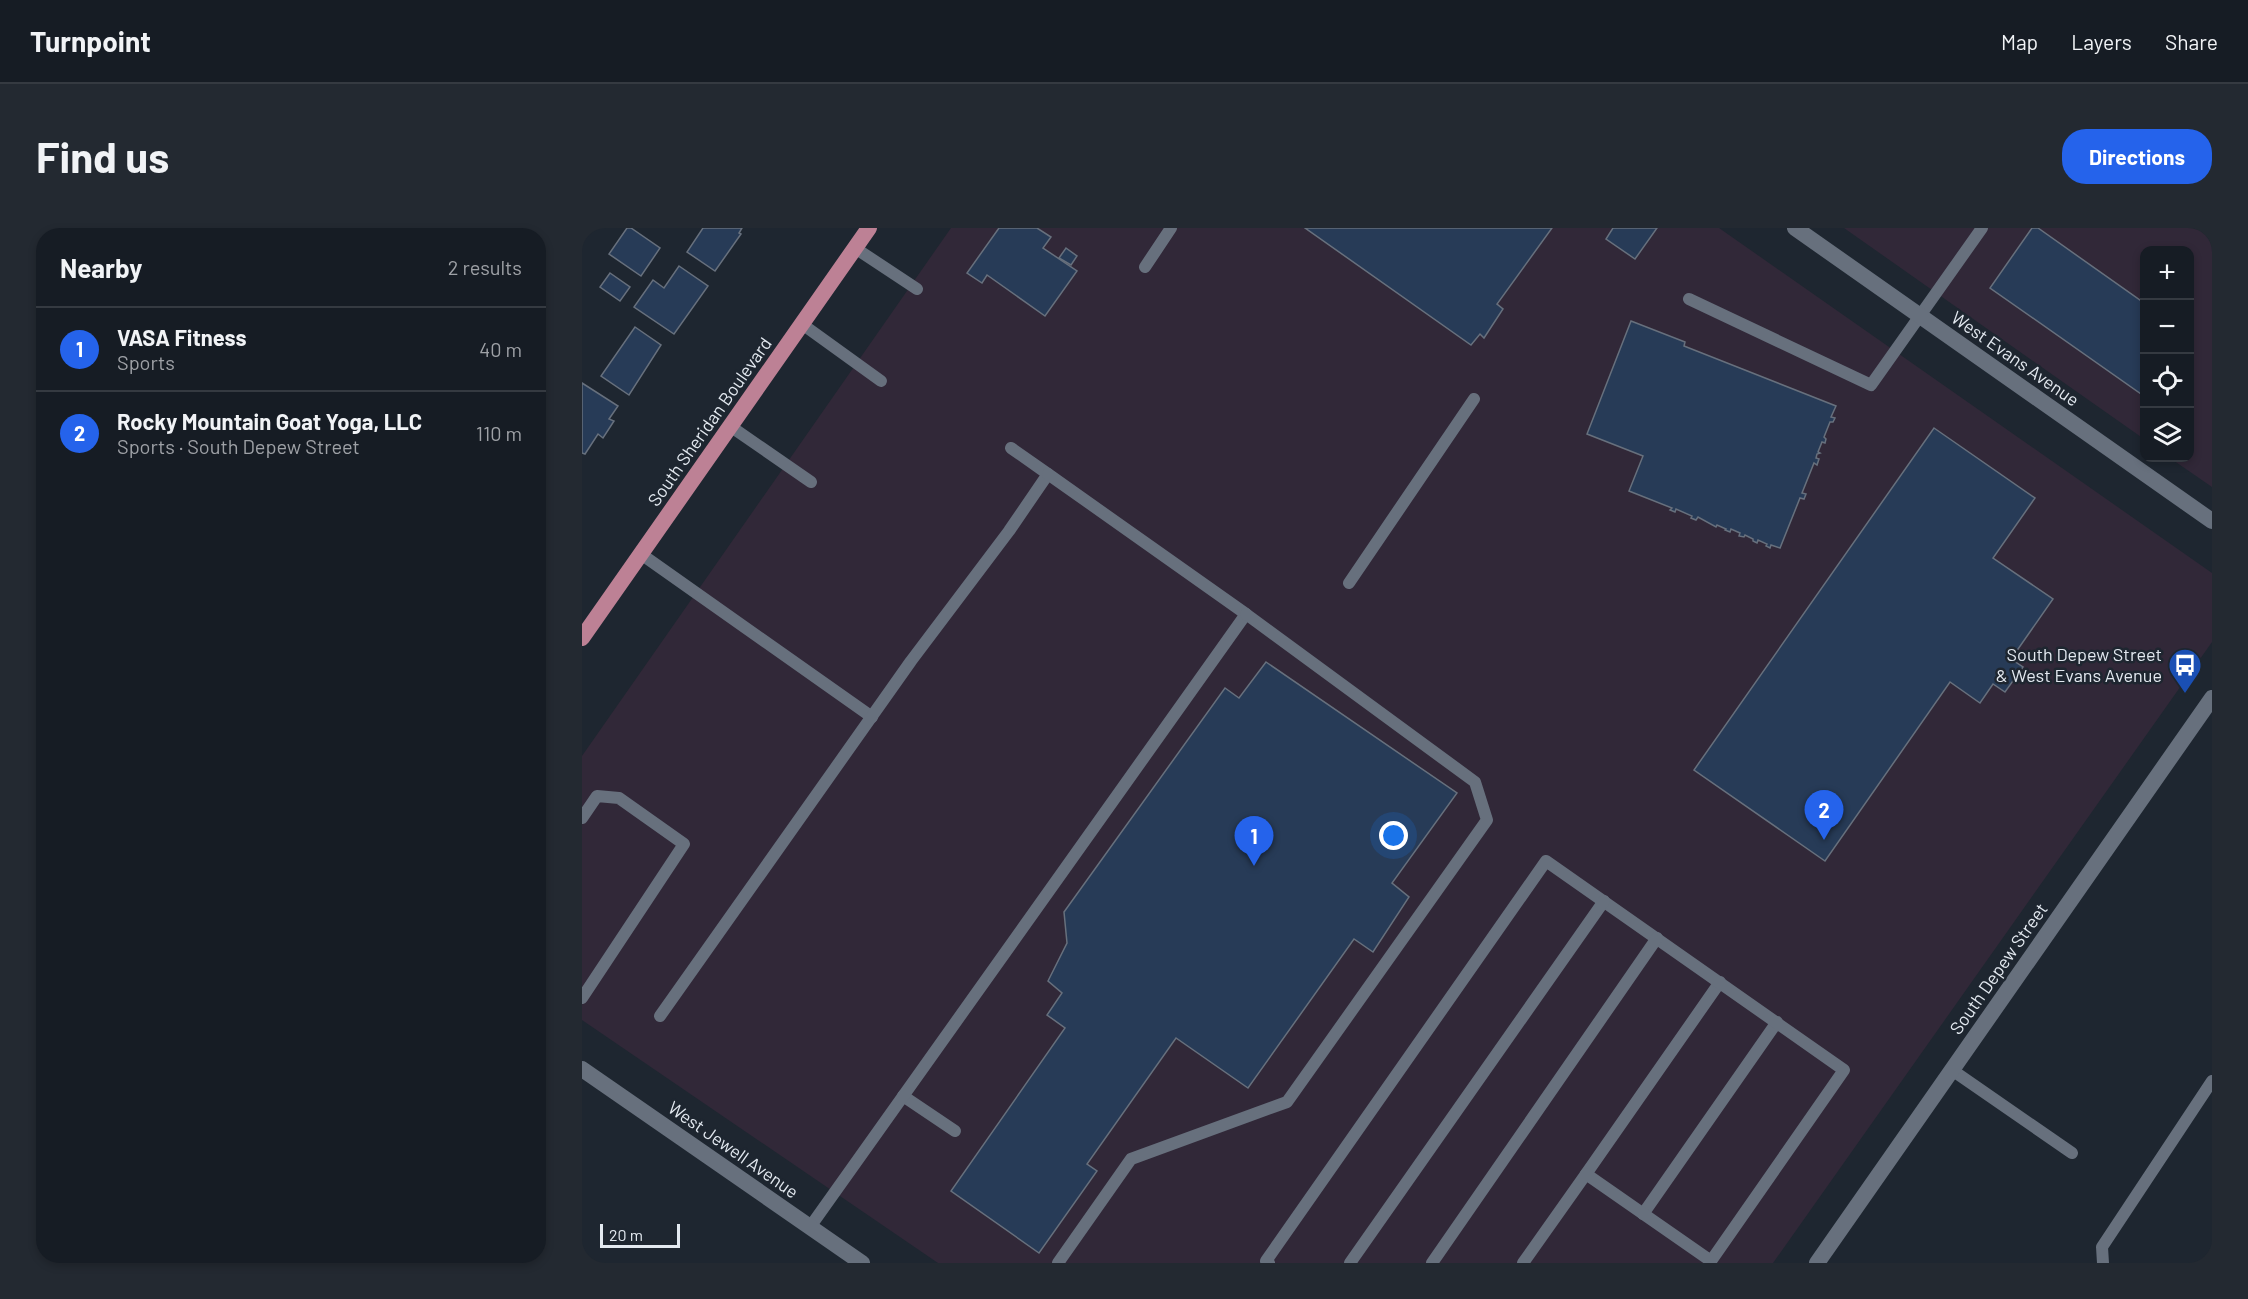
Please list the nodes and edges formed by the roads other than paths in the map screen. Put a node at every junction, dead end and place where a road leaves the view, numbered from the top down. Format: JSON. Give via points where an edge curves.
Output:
{"nodes":[{"id":1,"x":869,"y":228,"type":"edge"},
{"id":2,"x":1170,"y":228,"type":"edge"},
{"id":3,"x":1795,"y":228,"type":"edge"},
{"id":4,"x":1982,"y":228,"type":"edge"},
{"id":5,"x":855,"y":248,"type":"junction"},
{"id":6,"x":1145,"y":267,"type":"dead end"},
{"id":7,"x":917,"y":289,"type":"dead end"},
{"id":8,"x":1689,"y":299,"type":"dead end"},
{"id":9,"x":1920,"y":316,"type":"junction"},
{"id":10,"x":802,"y":324,"type":"junction"},
{"id":11,"x":881,"y":381,"type":"dead end"},
{"id":12,"x":1474,"y":399,"type":"dead end"},
{"id":13,"x":730,"y":426,"type":"junction"},
{"id":14,"x":1011,"y":448,"type":"dead end"},
{"id":15,"x":1048,"y":474,"type":"junction"},
{"id":16,"x":811,"y":482,"type":"dead end"},
{"id":17,"x":2212,"y":521,"type":"edge"},
{"id":18,"x":641,"y":554,"type":"junction"},
{"id":19,"x":1349,"y":583,"type":"dead end"},
{"id":20,"x":1246,"y":614,"type":"junction"},
{"id":21,"x":582,"y":638,"type":"edge"},
{"id":22,"x":2212,"y":698,"type":"edge"},
{"id":23,"x":872,"y":717,"type":"junction"},
{"id":24,"x":582,"y":818,"type":"edge"},
{"id":25,"x":1604,"y":901,"type":"junction"},
{"id":26,"x":1657,"y":938,"type":"junction"},
{"id":27,"x":1720,"y":982,"type":"junction"},
{"id":28,"x":582,"y":998,"type":"edge"},
{"id":29,"x":660,"y":1016,"type":"dead end"},
{"id":30,"x":1777,"y":1022,"type":"junction"},
{"id":31,"x":582,"y":1069,"type":"edge"},
{"id":32,"x":1952,"y":1070,"type":"junction"},
{"id":33,"x":2212,"y":1081,"type":"edge"},
{"id":34,"x":903,"y":1096,"type":"junction"},
{"id":35,"x":955,"y":1131,"type":"dead end"},
{"id":36,"x":2072,"y":1153,"type":"dead end"},
{"id":37,"x":1586,"y":1174,"type":"junction"},
{"id":38,"x":1643,"y":1214,"type":"junction"},
{"id":39,"x":810,"y":1227,"type":"junction"},
{"id":40,"x":862,"y":1263,"type":"edge"},
{"id":41,"x":1058,"y":1263,"type":"edge"},
{"id":42,"x":1269,"y":1263,"type":"edge"},
{"id":43,"x":1350,"y":1263,"type":"edge"},
{"id":44,"x":1432,"y":1263,"type":"edge"},
{"id":45,"x":1524,"y":1263,"type":"edge"},
{"id":46,"x":1817,"y":1263,"type":"edge"},
{"id":47,"x":2103,"y":1263,"type":"edge"}],
"edges":[{"from":1,"to":5,"type":"main road","name":"South Sheridan Boulevard"},
{"from":2,"to":6,"type":"lane"},
{"from":3,"to":9,"type":"street","name":"West Evans Avenue"},
{"from":4,"to":9,"type":"lane"},
{"from":5,"to":7,"type":"lane"},
{"from":5,"to":10,"type":"main road","name":"South Sheridan Boulevard"},
{"from":8,"to":9,"type":"lane","via":[[1871,385]]},
{"from":9,"to":17,"type":"street","name":"West Evans Avenue"},
{"from":10,"to":11,"type":"lane"},
{"from":10,"to":13,"type":"main road","name":"South Sheridan Boulevard"},
{"from":12,"to":19,"type":"lane"},
{"from":13,"to":16,"type":"lane"},
{"from":13,"to":18,"type":"main road","name":"South Sheridan Boulevard"},
{"from":14,"to":15,"type":"lane"},
{"from":15,"to":20,"type":"lane"},
{"from":15,"to":23,"type":"lane"},
{"from":18,"to":21,"type":"main road","name":"South Sheridan Boulevard"},
{"from":18,"to":23,"type":"lane"},
{"from":20,"to":34,"type":"lane"},
{"from":20,"to":41,"type":"lane","via":[[1475,782],[1487,819],[1287,1102],[1131,1159]]},
{"from":22,"to":32,"type":"street","name":"South Depew Street"},
{"from":23,"to":29,"type":"lane"},
{"from":24,"to":28,"type":"lane","via":[[597,796],[619,798],[684,844]]},
{"from":25,"to":26,"type":"lane"},
{"from":25,"to":42,"type":"lane","via":[[1546,861],[1266,1261]]},
{"from":25,"to":43,"type":"lane"},
{"from":26,"to":27,"type":"lane"},
{"from":26,"to":44,"type":"lane"},
{"from":27,"to":30,"type":"lane"},
{"from":27,"to":37,"type":"lane"},
{"from":30,"to":38,"type":"lane"},
{"from":30,"to":38,"type":"lane","via":[[1844,1070],[1711,1261]]},
{"from":31,"to":39,"type":"street","name":"West Jewell Avenue"},
{"from":32,"to":36,"type":"lane"},
{"from":32,"to":46,"type":"street","name":"South Depew Street"},
{"from":33,"to":47,"type":"lane","via":[[2102,1247]]},
{"from":34,"to":35,"type":"lane"},
{"from":34,"to":39,"type":"lane"},
{"from":37,"to":38,"type":"lane"},
{"from":37,"to":45,"type":"lane"},
{"from":39,"to":40,"type":"street","name":"West Jewell Avenue"}]}
